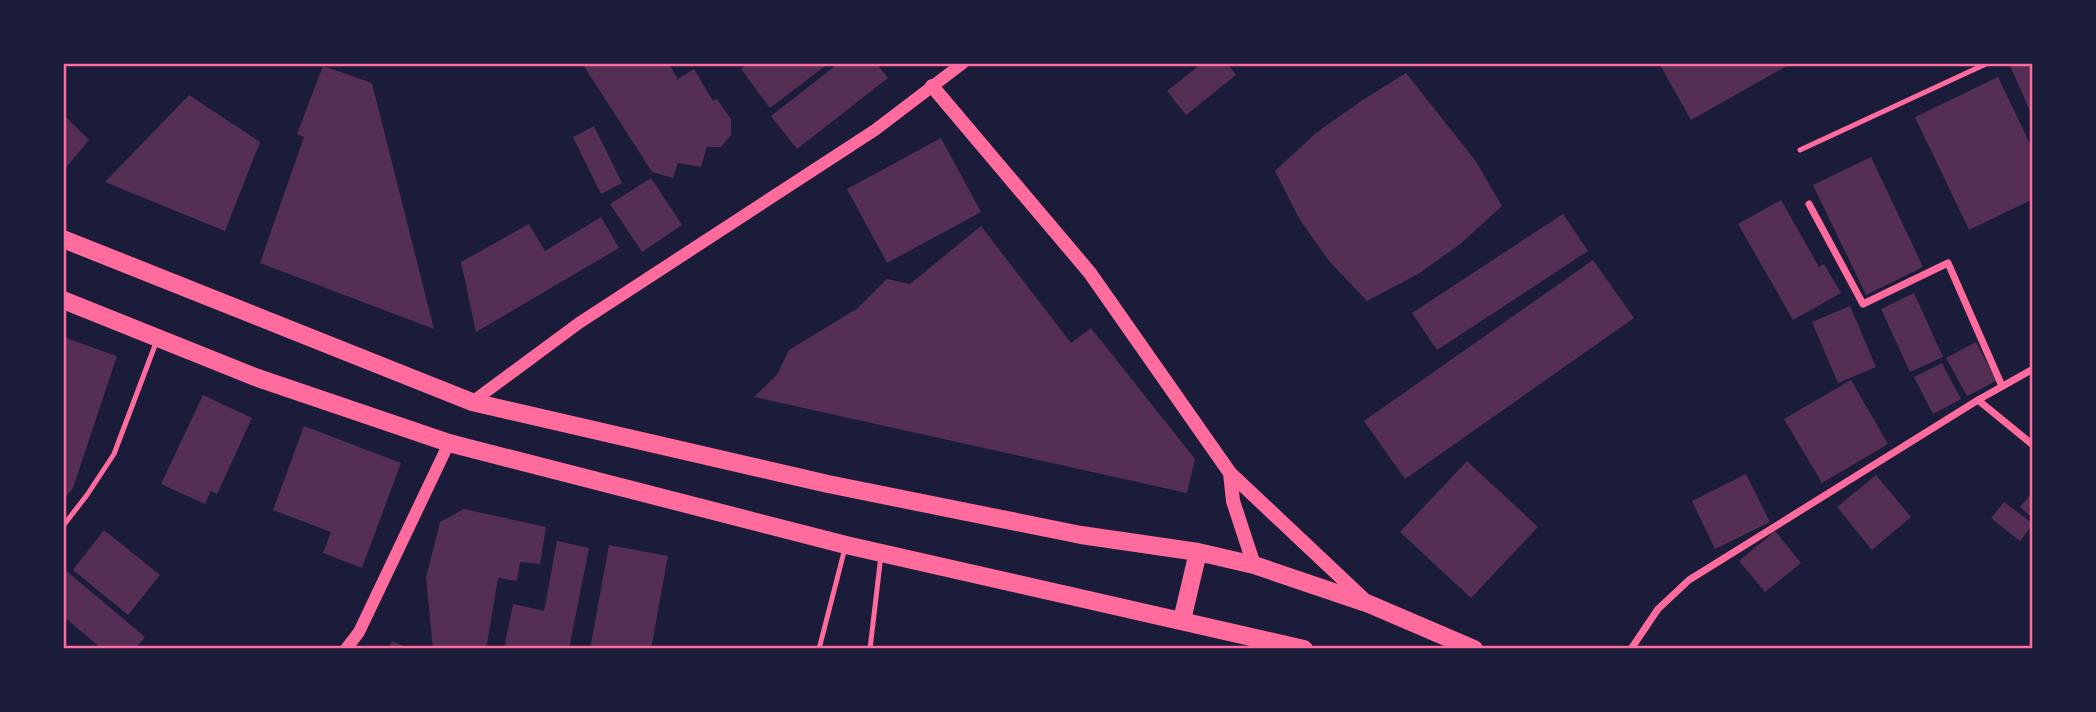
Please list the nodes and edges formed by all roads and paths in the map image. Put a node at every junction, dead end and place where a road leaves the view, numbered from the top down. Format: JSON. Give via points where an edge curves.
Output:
{"nodes":[{"id":1,"x":963,"y":63,"type":"edge"},
{"id":2,"x":1988,"y":63,"type":"edge"},
{"id":3,"x":932,"y":86,"type":"junction"},
{"id":4,"x":1800,"y":150,"type":"dead end"},
{"id":5,"x":1809,"y":204,"type":"dead end"},
{"id":6,"x":63,"y":239,"type":"edge"},
{"id":7,"x":63,"y":300,"type":"edge"},
{"id":8,"x":158,"y":337,"type":"junction"},
{"id":9,"x":2033,"y":369,"type":"edge"},
{"id":10,"x":2002,"y":386,"type":"junction"},
{"id":11,"x":1978,"y":400,"type":"junction"},
{"id":12,"x":472,"y":402,"type":"junction"},
{"id":13,"x":449,"y":443,"type":"junction"},
{"id":14,"x":2033,"y":445,"type":"edge"},
{"id":15,"x":1230,"y":472,"type":"junction"},
{"id":16,"x":63,"y":526,"type":"edge"},
{"id":17,"x":846,"y":545,"type":"junction"},
{"id":18,"x":882,"y":552,"type":"junction"},
{"id":19,"x":1198,"y":552,"type":"junction"},
{"id":20,"x":1254,"y":565,"type":"junction"},
{"id":21,"x":1369,"y":604,"type":"junction"},
{"id":22,"x":1182,"y":620,"type":"junction"},
{"id":23,"x":346,"y":649,"type":"edge"},
{"id":24,"x":819,"y":649,"type":"edge"},
{"id":25,"x":870,"y":649,"type":"edge"},
{"id":26,"x":1304,"y":649,"type":"edge"},
{"id":27,"x":1474,"y":649,"type":"edge"},
{"id":28,"x":1630,"y":649,"type":"edge"}],
"edges":[{"from":1,"to":3,"type":"street"},
{"from":2,"to":4,"type":"lane"},
{"from":3,"to":12,"type":"street","via":[[875,130],[579,323]]},
{"from":3,"to":15,"type":"main road","via":[[1090,273]]},
{"from":5,"to":10,"type":"street","via":[[1863,304],[1948,263]]},
{"from":6,"to":12,"type":"main road"},
{"from":7,"to":8,"type":"main road"},
{"from":8,"to":13,"type":"main road","via":[[255,377]]},
{"from":8,"to":16,"type":"lane","via":[[114,454]]},
{"from":9,"to":10,"type":"street"},
{"from":10,"to":11,"type":"street"},
{"from":11,"to":14,"type":"street"},
{"from":11,"to":28,"type":"street","via":[[1689,580],[1658,609]]},
{"from":12,"to":19,"type":"main road","via":[[828,484],[1081,535]]},
{"from":13,"to":17,"type":"main road"},
{"from":13,"to":23,"type":"street","via":[[359,632]]},
{"from":15,"to":20,"type":"main road","via":[[1233,501]]},
{"from":15,"to":21,"type":"main road"},
{"from":17,"to":18,"type":"main road"},
{"from":17,"to":24,"type":"lane"},
{"from":18,"to":22,"type":"main road"},
{"from":18,"to":25,"type":"lane"},
{"from":19,"to":20,"type":"main road"},
{"from":19,"to":22,"type":"main road"},
{"from":20,"to":21,"type":"main road"},
{"from":21,"to":27,"type":"main road"},
{"from":22,"to":26,"type":"main road"}]}
